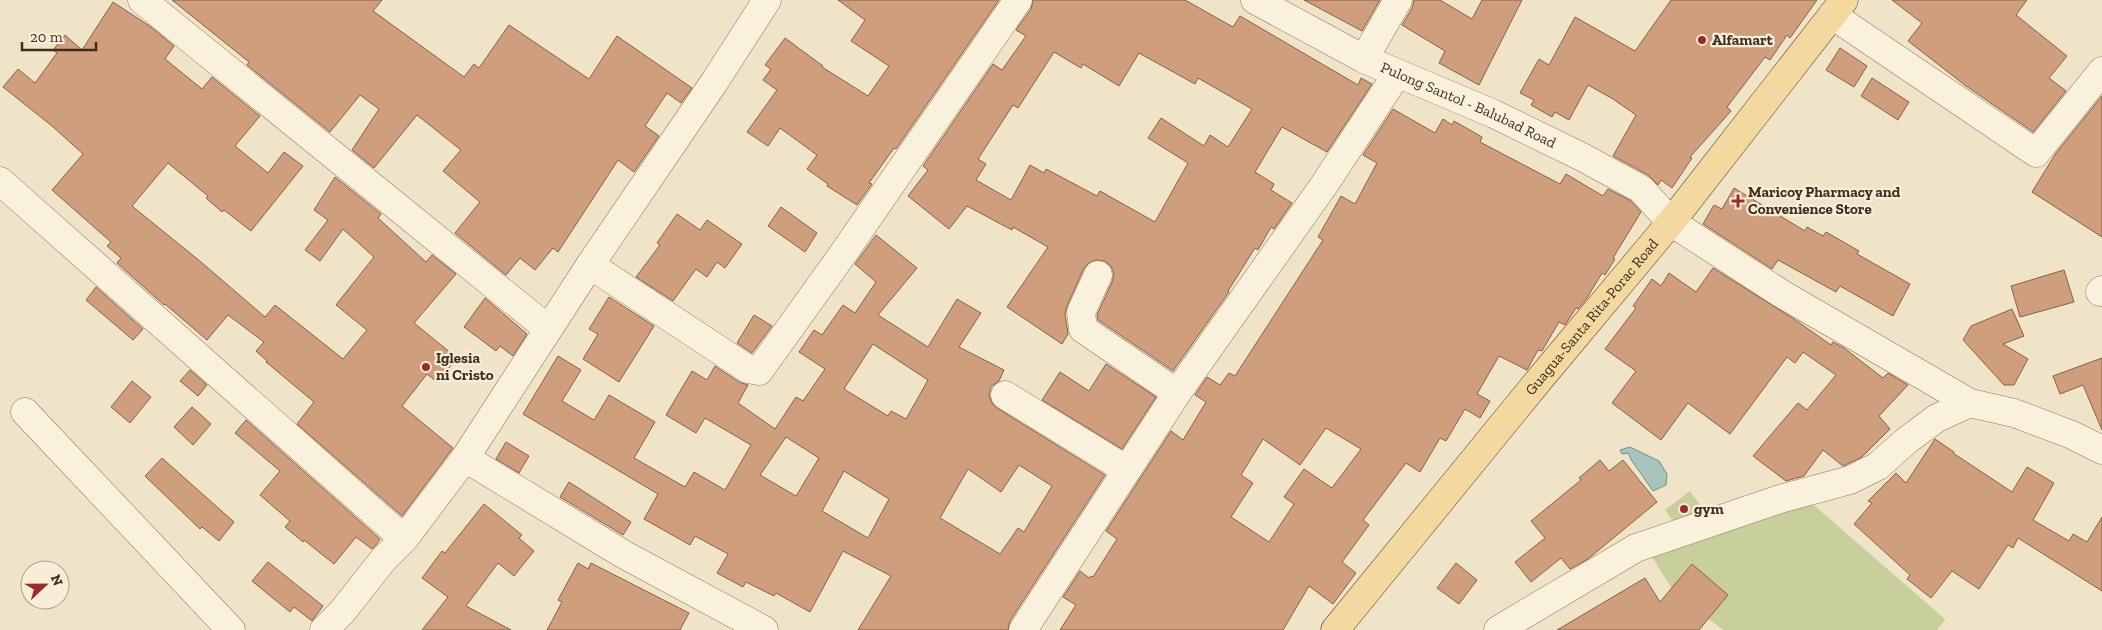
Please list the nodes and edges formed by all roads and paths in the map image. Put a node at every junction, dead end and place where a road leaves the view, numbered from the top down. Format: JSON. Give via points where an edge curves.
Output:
{"nodes":[{"id":1,"x":142,"y":0,"type":"edge"},
{"id":2,"x":767,"y":0,"type":"edge"},
{"id":3,"x":1018,"y":0,"type":"edge"},
{"id":4,"x":1255,"y":0,"type":"edge"},
{"id":5,"x":1398,"y":0,"type":"edge"},
{"id":6,"x":1838,"y":8,"type":"edge"},
{"id":7,"x":1364,"y":59,"type":"junction"},
{"id":8,"x":2102,"y":71,"type":"edge"},
{"id":9,"x":1397,"y":74,"type":"junction"},
{"id":10,"x":0,"y":181,"type":"edge"},
{"id":11,"x":1671,"y":222,"type":"junction"},
{"id":12,"x":590,"y":265,"type":"junction"},
{"id":13,"x":1098,"y":275,"type":"dead end"},
{"id":14,"x":548,"y":329,"type":"junction"},
{"id":15,"x":1177,"y":393,"type":"junction"},
{"id":16,"x":1005,"y":395,"type":"dead end"},
{"id":17,"x":1970,"y":403,"type":"junction"},
{"id":18,"x":24,"y":412,"type":"dead end"},
{"id":19,"x":2102,"y":450,"type":"edge"},
{"id":20,"x":464,"y":458,"type":"junction"},
{"id":21,"x":1127,"y":470,"type":"junction"},
{"id":22,"x":404,"y":539,"type":"junction"},
{"id":23,"x":231,"y":630,"type":"edge"},
{"id":24,"x":324,"y":630,"type":"edge"},
{"id":25,"x":764,"y":630,"type":"edge"},
{"id":26,"x":1023,"y":630,"type":"edge"},
{"id":27,"x":1335,"y":630,"type":"edge"},
{"id":28,"x":1498,"y":630,"type":"edge"}],
"edges":[{"from":1,"to":14,"type":"street"},
{"from":2,"to":12,"type":"street"},
{"from":3,"to":12,"type":"street","via":[[759,371],[748,369]]},
{"from":4,"to":7,"type":"street","name":"Pulong Santol - Balubad Road"},
{"from":5,"to":7,"type":"street"},
{"from":6,"to":8,"type":"street","via":[[2036,153]]},
{"from":6,"to":11,"type":"main road","name":"Guagua-Santa Rita-Porac Road"},
{"from":7,"to":9,"type":"street","name":"Pulong Santol - Balubad Road"},
{"from":9,"to":11,"type":"street","name":"Pulong Santol - Balubad Road","via":[[1494,114],[1641,189]]},
{"from":9,"to":15,"type":"street","via":[[1324,185]]},
{"from":10,"to":22,"type":"street"},
{"from":11,"to":17,"type":"street","name":"Pulong Santol - Balubad Road","via":[[1782,294]]},
{"from":11,"to":27,"type":"main road","name":"Guagua-Santa Rita-Porac Road"},
{"from":12,"to":14,"type":"street"},
{"from":13,"to":15,"type":"street","via":[[1081,312],[1083,329]]},
{"from":14,"to":20,"type":"street"},
{"from":15,"to":21,"type":"street"},
{"from":16,"to":21,"type":"street"},
{"from":17,"to":19,"type":"street","name":"Pulong Santol - Balubad Road","via":[[2014,413]]},
{"from":17,"to":28,"type":"street","via":[[1937,418],[1878,466],[1850,480],[1780,499],[1636,548]]},
{"from":18,"to":23,"type":"street"},
{"from":20,"to":22,"type":"street"},
{"from":20,"to":25,"type":"street","via":[[623,554]]},
{"from":21,"to":26,"type":"street"},
{"from":22,"to":24,"type":"street"}]}
